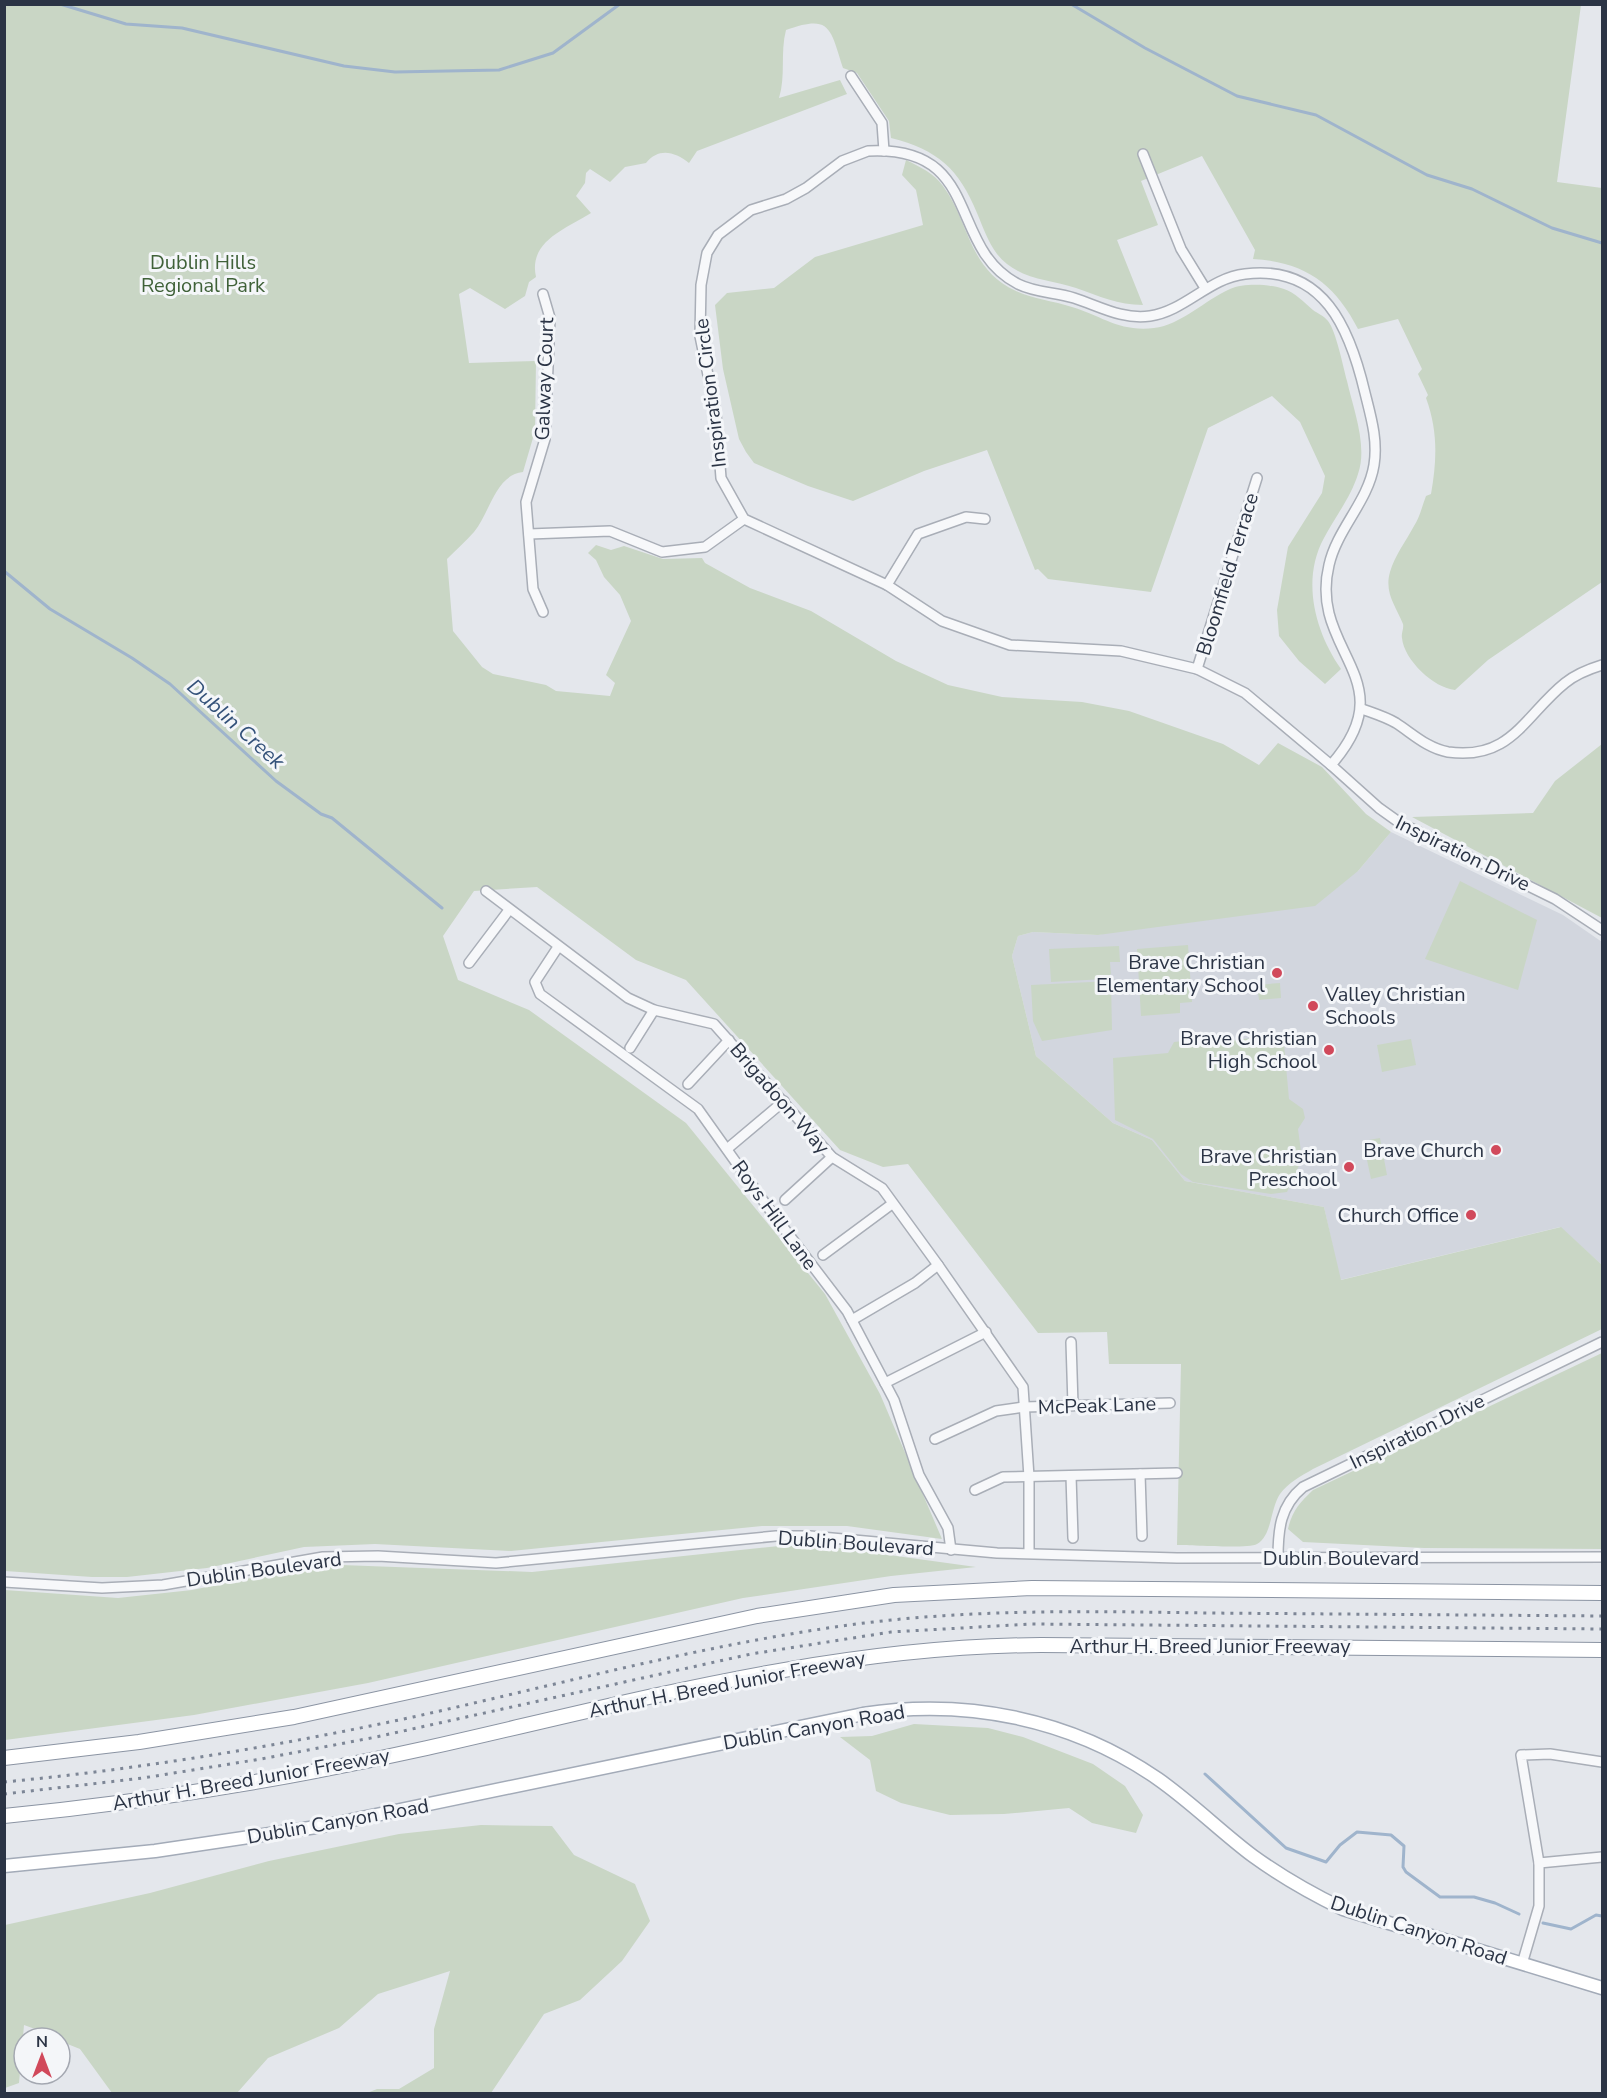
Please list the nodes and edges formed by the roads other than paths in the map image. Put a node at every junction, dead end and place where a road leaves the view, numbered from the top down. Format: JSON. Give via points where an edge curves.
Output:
{"nodes":[{"id":1,"x":851,"y":76,"type":"dead end"},
{"id":2,"x":884,"y":150,"type":"junction"},
{"id":3,"x":1143,"y":154,"type":"dead end"},
{"id":4,"x":1205,"y":288,"type":"junction"},
{"id":5,"x":543,"y":294,"type":"dead end"},
{"id":6,"x":1257,"y":478,"type":"dead end"},
{"id":7,"x":744,"y":519,"type":"junction"},
{"id":8,"x":985,"y":519,"type":"dead end"},
{"id":9,"x":529,"y":534,"type":"junction"},
{"id":10,"x":887,"y":585,"type":"junction"},
{"id":11,"x":543,"y":612,"type":"dead end"},
{"id":12,"x":1602,"y":665,"type":"edge"},
{"id":13,"x":1197,"y":669,"type":"junction"},
{"id":14,"x":1362,"y":710,"type":"junction"},
{"id":15,"x":1331,"y":765,"type":"junction"},
{"id":16,"x":486,"y":891,"type":"dead end"},
{"id":17,"x":509,"y":910,"type":"junction"},
{"id":18,"x":1602,"y":930,"type":"edge"},
{"id":19,"x":558,"y":947,"type":"junction"},
{"id":20,"x":469,"y":963,"type":"dead end"},
{"id":21,"x":654,"y":1010,"type":"junction"},
{"id":22,"x":729,"y":1040,"type":"junction"},
{"id":23,"x":630,"y":1048,"type":"dead end"},
{"id":24,"x":688,"y":1084,"type":"dead end"},
{"id":25,"x":784,"y":1101,"type":"junction"},
{"id":26,"x":727,"y":1149,"type":"junction"},
{"id":27,"x":832,"y":1157,"type":"junction"},
{"id":28,"x":785,"y":1200,"type":"dead end"},
{"id":29,"x":892,"y":1204,"type":"junction"},
{"id":30,"x":823,"y":1255,"type":"dead end"},
{"id":31,"x":938,"y":1265,"type":"junction"},
{"id":32,"x":852,"y":1320,"type":"junction"},
{"id":33,"x":986,"y":1332,"type":"junction"},
{"id":34,"x":1071,"y":1342,"type":"dead end"},
{"id":35,"x":1602,"y":1342,"type":"edge"},
{"id":36,"x":885,"y":1383,"type":"junction"},
{"id":37,"x":1170,"y":1403,"type":"dead end"},
{"id":38,"x":1073,"y":1405,"type":"junction"},
{"id":39,"x":1024,"y":1407,"type":"junction"},
{"id":40,"x":935,"y":1439,"type":"dead end"},
{"id":41,"x":1176,"y":1473,"type":"dead end"},
{"id":42,"x":1140,"y":1474,"type":"junction"},
{"id":43,"x":1071,"y":1476,"type":"junction"},
{"id":44,"x":1029,"y":1477,"type":"junction"},
{"id":45,"x":975,"y":1490,"type":"dead end"},
{"id":46,"x":1142,"y":1536,"type":"dead end"},
{"id":47,"x":1073,"y":1538,"type":"dead end"},
{"id":48,"x":951,"y":1550,"type":"junction"},
{"id":49,"x":1029,"y":1553,"type":"junction"},
{"id":50,"x":1602,"y":1557,"type":"edge"},
{"id":51,"x":1278,"y":1558,"type":"junction"},
{"id":52,"x":4,"y":1582,"type":"edge"},
{"id":53,"x":1602,"y":1593,"type":"edge"},
{"id":54,"x":1602,"y":1650,"type":"edge"},
{"id":55,"x":4,"y":1758,"type":"edge"},
{"id":56,"x":1602,"y":1762,"type":"edge"},
{"id":57,"x":4,"y":1816,"type":"edge"},
{"id":58,"x":1602,"y":1857,"type":"edge"},
{"id":59,"x":1539,"y":1863,"type":"junction"},
{"id":60,"x":4,"y":1866,"type":"edge"},
{"id":61,"x":1522,"y":1964,"type":"junction"},
{"id":62,"x":1602,"y":1988,"type":"edge"}],
"edges":[{"from":1,"to":2,"type":"street","via":[[882,123]]},
{"from":2,"to":4,"type":"street","name":"Inspiration Circle","via":[[917,158],[943,174],[959,196],[987,257],[1018,284],[1075,298],[1106,312],[1149,317],[1168,311]]},
{"from":2,"to":7,"type":"street","name":"Inspiration Circle","via":[[854,155],[796,194],[751,210],[724,230],[707,253],[701,285],[700,336],[716,414],[720,478]]},
{"from":3,"to":4,"type":"street","via":[[1181,249]]},
{"from":4,"to":14,"type":"street","name":"Inspiration Circle","via":[[1252,273],[1301,283],[1320,294],[1332,308],[1358,361],[1376,440],[1374,464],[1370,482],[1331,556],[1325,589],[1330,624],[1358,681]]},
{"from":5,"to":9,"type":"street","name":"Galway Court","via":[[550,318],[545,439],[526,502]]},
{"from":6,"to":13,"type":"street","name":"Bloomfield Terrace"},
{"from":7,"to":9,"type":"street","via":[[705,547],[662,552],[610,531]]},
{"from":7,"to":10,"type":"street"},
{"from":8,"to":10,"type":"street","via":[[966,517],[918,534]]},
{"from":9,"to":11,"type":"street","name":"Galway Court","via":[[532,589]]},
{"from":10,"to":13,"type":"street","via":[[942,621],[1010,645],[1121,651]]},
{"from":12,"to":14,"type":"street","via":[[1566,682],[1510,739],[1476,752],[1436,749],[1395,722]]},
{"from":13,"to":15,"type":"street","via":[[1245,693]]},
{"from":14,"to":15,"type":"street"},
{"from":15,"to":18,"type":"street","name":"Inspiration Drive","via":[[1400,823],[1556,898]]},
{"from":16,"to":17,"type":"street","name":"Brigadoon Way"},
{"from":17,"to":19,"type":"street","name":"Brigadoon Way"},
{"from":17,"to":20,"type":"street"},
{"from":19,"to":21,"type":"street","name":"Brigadoon Way","via":[[628,998]]},
{"from":19,"to":26,"type":"street","name":"Roys Hill Lane","via":[[535,982],[540,994],[698,1109]]},
{"from":21,"to":22,"type":"street","name":"Brigadoon Way","via":[[714,1024]]},
{"from":21,"to":23,"type":"street"},
{"from":22,"to":24,"type":"street"},
{"from":22,"to":25,"type":"street","name":"Brigadoon Way"},
{"from":25,"to":26,"type":"street"},
{"from":25,"to":27,"type":"street","name":"Brigadoon Way"},
{"from":26,"to":32,"type":"street","name":"Roys Hill Lane"},
{"from":27,"to":28,"type":"street"},
{"from":27,"to":29,"type":"street","name":"Brigadoon Way","via":[[882,1188]]},
{"from":29,"to":30,"type":"street"},
{"from":29,"to":31,"type":"street","name":"Brigadoon Way"},
{"from":31,"to":32,"type":"street"},
{"from":31,"to":33,"type":"street","name":"Brigadoon Way"},
{"from":32,"to":36,"type":"street","name":"Roys Hill Lane"},
{"from":33,"to":36,"type":"street"},
{"from":33,"to":39,"type":"street","name":"Brigadoon Way","via":[[1023,1387]]},
{"from":34,"to":38,"type":"street"},
{"from":35,"to":51,"type":"street","name":"Inspiration Drive","via":[[1307,1484],[1292,1498],[1282,1516]]},
{"from":36,"to":48,"type":"street","name":"Roys Hill Lane","via":[[920,1475],[948,1528]]},
{"from":37,"to":38,"type":"street","name":"McPeak Lane"},
{"from":38,"to":39,"type":"street","name":"McPeak Lane"},
{"from":39,"to":40,"type":"street","name":"McPeak Lane","via":[[996,1411]]},
{"from":39,"to":44,"type":"street","name":"Brigadoon Way"},
{"from":41,"to":42,"type":"street"},
{"from":42,"to":43,"type":"street"},
{"from":42,"to":46,"type":"street"},
{"from":43,"to":44,"type":"street"},
{"from":43,"to":47,"type":"street"},
{"from":44,"to":45,"type":"street","via":[[1003,1477]]},
{"from":44,"to":49,"type":"street","name":"Brigadoon Way"},
{"from":48,"to":49,"type":"street","name":"Dublin Boulevard"},
{"from":48,"to":52,"type":"street","name":"Dublin Boulevard","via":[[833,1537],[776,1536],[496,1563],[323,1557],[163,1585],[102,1588]]},
{"from":49,"to":51,"type":"street","name":"Dublin Boulevard"},
{"from":50,"to":51,"type":"street","name":"Dublin Boulevard"},
{"from":53,"to":55,"type":"highway","via":[[1032,1588],[904,1594],[757,1616],[284,1719]]},
{"from":54,"to":57,"type":"highway","name":"Arthur H. Breed Junior Freeway","via":[[1031,1645],[879,1654],[779,1670],[305,1773],[146,1799]]},
{"from":56,"to":59,"type":"street","via":[[1550,1754],[1521,1755]]},
{"from":58,"to":59,"type":"street"},
{"from":59,"to":61,"type":"street","via":[[1539,1906]]},
{"from":60,"to":61,"type":"main road","name":"Dublin Canyon Road","via":[[155,1851],[312,1827],[863,1714],[908,1708],[962,1709],[1041,1724],[1114,1753],[1160,1780],[1270,1868],[1343,1910]]},
{"from":61,"to":62,"type":"main road","name":"Dublin Canyon Road"}]}
